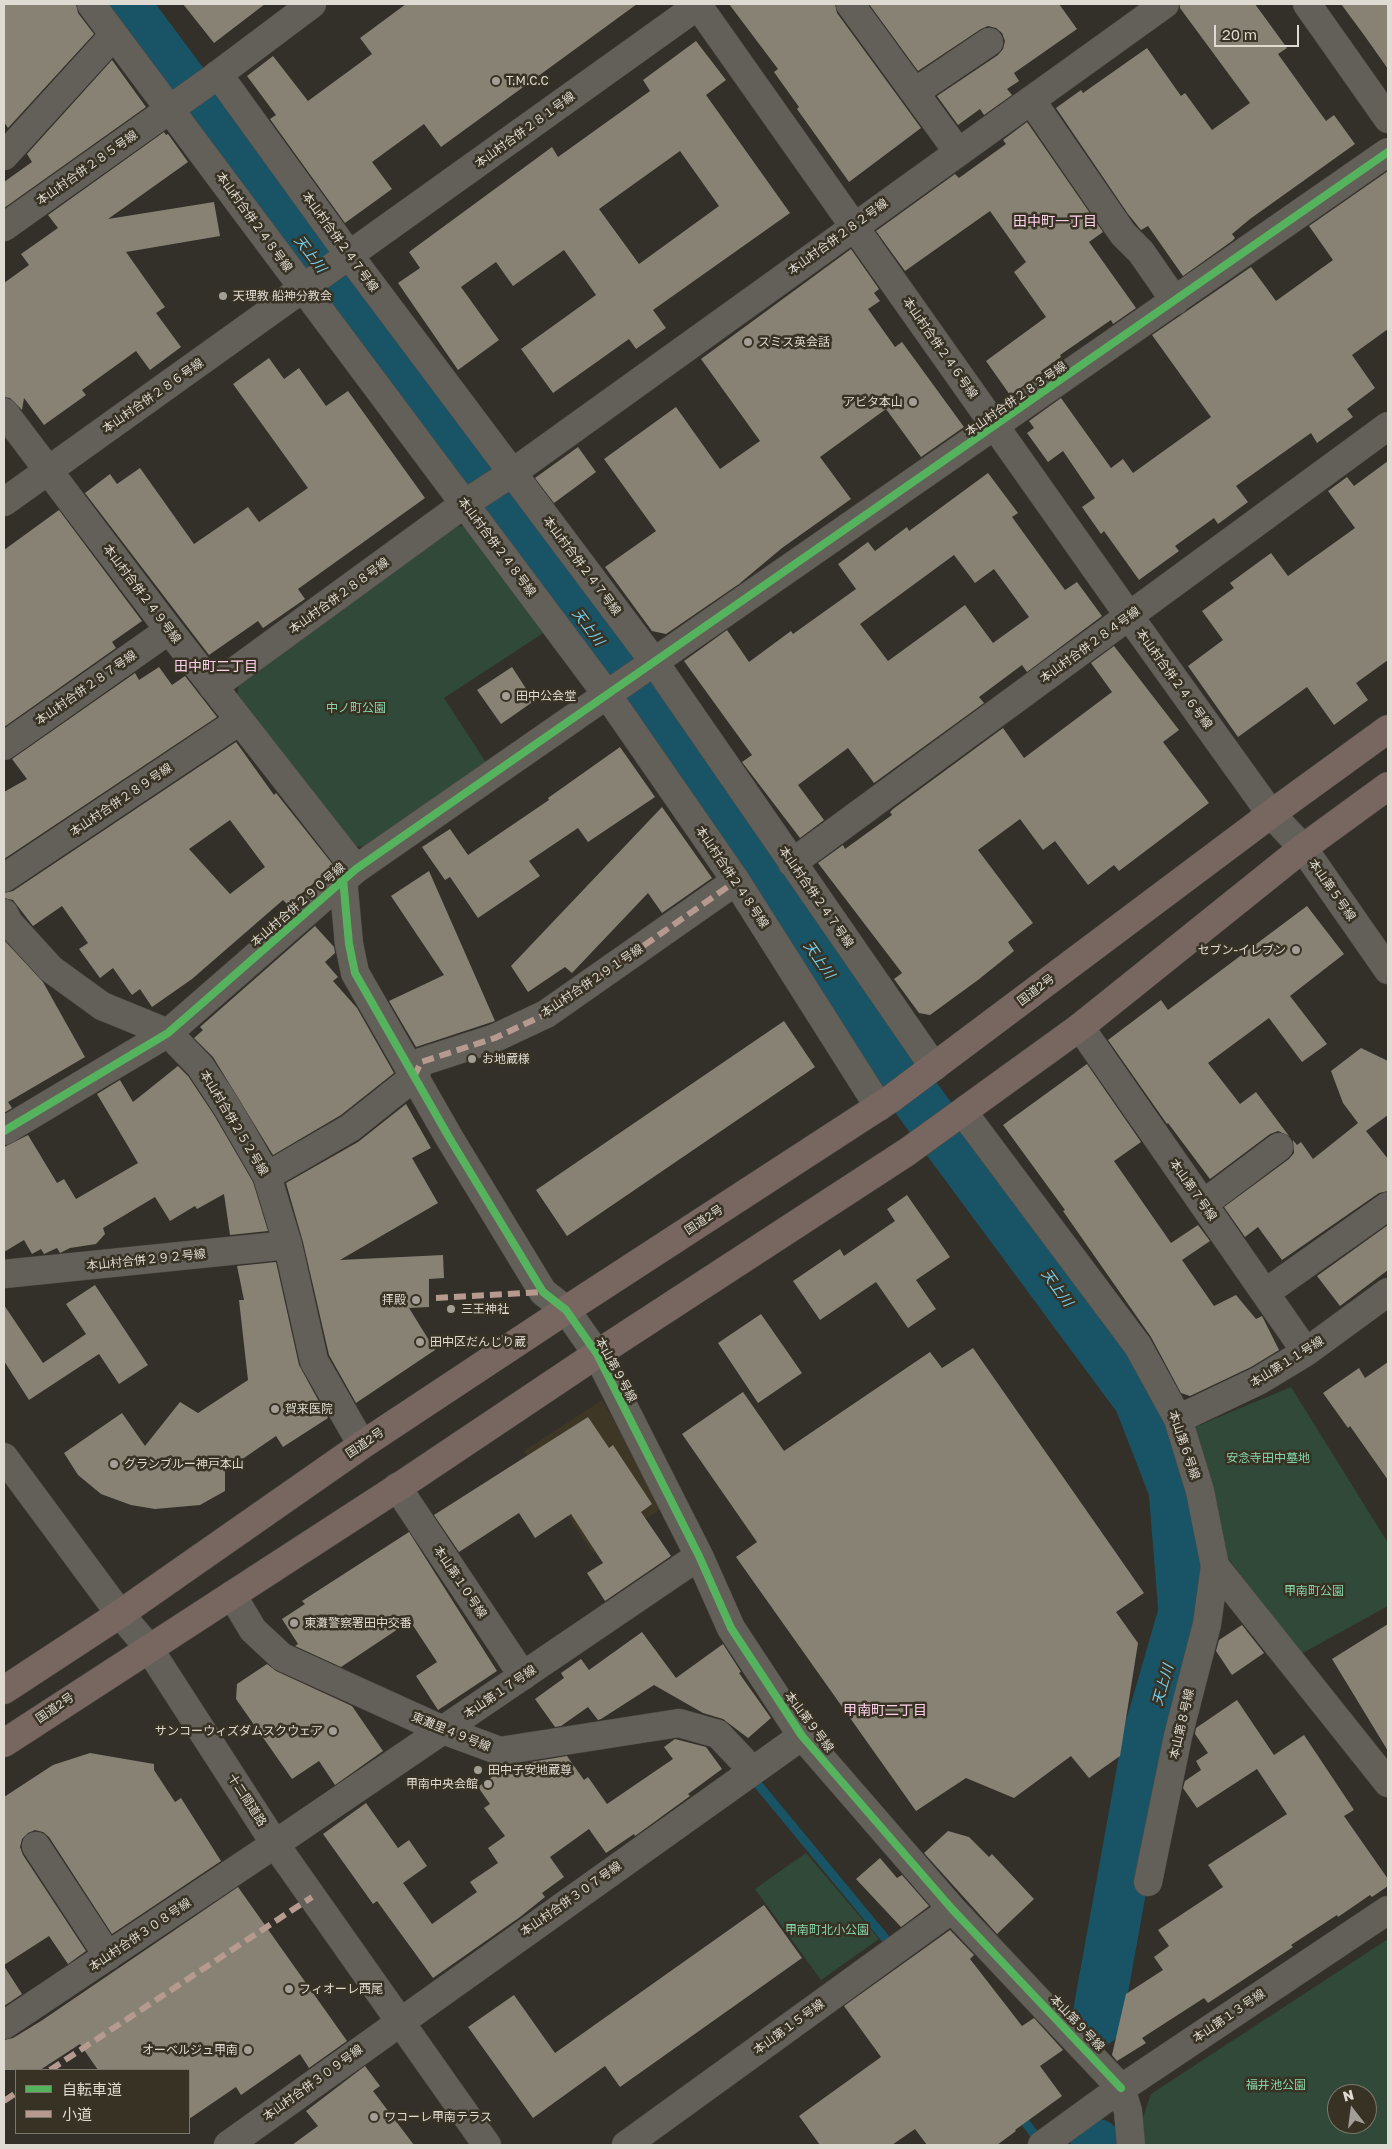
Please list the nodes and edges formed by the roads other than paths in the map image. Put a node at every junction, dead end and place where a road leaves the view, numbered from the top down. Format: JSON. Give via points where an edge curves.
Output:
{"nodes":[{"id":1,"x":91,"y":4,"type":"edge"},
{"id":2,"x":312,"y":4,"type":"edge"},
{"id":3,"x":698,"y":4,"type":"edge"},
{"id":4,"x":850,"y":4,"type":"edge"},
{"id":5,"x":1165,"y":4,"type":"edge"},
{"id":6,"x":1307,"y":4,"type":"edge"},
{"id":7,"x":114,"y":36,"type":"junction"},
{"id":8,"x":989,"y":42,"type":"dead end"},
{"id":9,"x":213,"y":78,"type":"junction"},
{"id":10,"x":915,"y":92,"type":"junction"},
{"id":11,"x":1031,"y":100,"type":"junction"},
{"id":12,"x":171,"y":109,"type":"junction"},
{"id":13,"x":1388,"y":120,"type":"edge"},
{"id":14,"x":958,"y":152,"type":"junction"},
{"id":15,"x":1388,"y":152,"type":"edge"},
{"id":16,"x":4,"y":156,"type":"edge"},
{"id":17,"x":855,"y":225,"type":"junction"},
{"id":18,"x":4,"y":227,"type":"edge"},
{"id":19,"x":349,"y":255,"type":"junction"},
{"id":20,"x":303,"y":289,"type":"junction"},
{"id":21,"x":1175,"y":301,"type":"junction"},
{"id":22,"x":4,"y":412,"type":"edge"},
{"id":23,"x":1388,"y":426,"type":"edge"},
{"id":24,"x":995,"y":427,"type":"junction"},
{"id":25,"x":49,"y":470,"type":"junction"},
{"id":26,"x":512,"y":473,"type":"junction"},
{"id":27,"x":4,"y":502,"type":"edge"},
{"id":28,"x":464,"y":504,"type":"junction"},
{"id":29,"x":1129,"y":616,"type":"junction"},
{"id":30,"x":169,"y":630,"type":"junction"},
{"id":31,"x":655,"y":663,"type":"junction"},
{"id":32,"x":213,"y":687,"type":"junction"},
{"id":33,"x":608,"y":696,"type":"junction"},
{"id":34,"x":239,"y":721,"type":"junction"},
{"id":35,"x":1388,"y":729,"type":"edge"},
{"id":36,"x":4,"y":746,"type":"edge"},
{"id":37,"x":1388,"y":786,"type":"edge"},
{"id":38,"x":1271,"y":814,"type":"junction"},
{"id":39,"x":1303,"y":848,"type":"junction"},
{"id":40,"x":792,"y":863,"type":"junction"},
{"id":41,"x":350,"y":874,"type":"junction"},
{"id":42,"x":4,"y":878,"type":"edge"},
{"id":43,"x":736,"y":881,"type":"junction"},
{"id":44,"x":4,"y":914,"type":"edge"},
{"id":45,"x":1388,"y":970,"type":"edge"},
{"id":46,"x":1080,"y":1027,"type":"junction"},
{"id":47,"x":168,"y":1033,"type":"junction"},
{"id":48,"x":928,"y":1071,"type":"junction"},
{"id":49,"x":414,"y":1077,"type":"junction"},
{"id":50,"x":886,"y":1103,"type":"junction"},
{"id":51,"x":958,"y":1115,"type":"junction"},
{"id":52,"x":4,"y":1131,"type":"edge"},
{"id":53,"x":1279,"y":1147,"type":"dead end"},
{"id":54,"x":267,"y":1176,"type":"junction"},
{"id":55,"x":1203,"y":1204,"type":"junction"},
{"id":56,"x":1388,"y":1206,"type":"edge"},
{"id":57,"x":288,"y":1245,"type":"junction"},
{"id":58,"x":4,"y":1274,"type":"edge"},
{"id":59,"x":1388,"y":1292,"type":"edge"},
{"id":60,"x":1265,"y":1293,"type":"junction"},
{"id":61,"x":566,"y":1310,"type":"junction"},
{"id":62,"x":1306,"y":1352,"type":"junction"},
{"id":63,"x":597,"y":1354,"type":"junction"},
{"id":64,"x":1178,"y":1419,"type":"junction"},
{"id":65,"x":362,"y":1445,"type":"junction"},
{"id":66,"x":4,"y":1457,"type":"edge"},
{"id":67,"x":12,"y":1486,"type":"edge"},
{"id":68,"x":397,"y":1487,"type":"junction"},
{"id":69,"x":699,"y":1556,"type":"junction"},
{"id":70,"x":1215,"y":1566,"type":"junction"},
{"id":71,"x":232,"y":1595,"type":"junction"},
{"id":72,"x":120,"y":1614,"type":"junction"},
{"id":73,"x":148,"y":1647,"type":"junction"},
{"id":74,"x":523,"y":1676,"type":"junction"},
{"id":75,"x":4,"y":1690,"type":"edge"},
{"id":76,"x":443,"y":1730,"type":"junction"},
{"id":77,"x":802,"y":1736,"type":"junction"},
{"id":78,"x":4,"y":1743,"type":"edge"},
{"id":79,"x":748,"y":1774,"type":"junction"},
{"id":80,"x":1388,"y":1780,"type":"edge"},
{"id":81,"x":276,"y":1844,"type":"junction"},
{"id":82,"x":36,"y":1846,"type":"dead end"},
{"id":83,"x":1148,"y":1882,"type":"dead end"},
{"id":84,"x":952,"y":1909,"type":"junction"},
{"id":85,"x":1388,"y":1910,"type":"edge"},
{"id":86,"x":108,"y":1956,"type":"junction"},
{"id":87,"x":399,"y":2021,"type":"junction"},
{"id":88,"x":4,"y":2025,"type":"edge"},
{"id":89,"x":1113,"y":2094,"type":"junction"},
{"id":90,"x":228,"y":2145,"type":"edge"},
{"id":91,"x":487,"y":2145,"type":"edge"},
{"id":92,"x":626,"y":2145,"type":"edge"},
{"id":93,"x":1042,"y":2145,"type":"edge"},
{"id":94,"x":1131,"y":2145,"type":"edge"}],
"edges":[{"from":1,"to":7,"type":"street","name":"本山村合併２４８号線"},
{"from":2,"to":9,"type":"street","name":"本山村合併２８５号線"},
{"from":3,"to":17,"type":"street","name":"本山村合併２４６号線"},
{"from":3,"to":19,"type":"street","name":"本山村合併２８１号線"},
{"from":4,"to":10,"type":"street"},
{"from":5,"to":11,"type":"street","name":"本山村合併２８２号線"},
{"from":6,"to":13,"type":"street"},
{"from":7,"to":12,"type":"street","name":"本山村合併２４８号線"},
{"from":7,"to":16,"type":"street"},
{"from":8,"to":10,"type":"street"},
{"from":9,"to":12,"type":"street","name":"本山村合併２８５号線"},
{"from":9,"to":19,"type":"street","name":"本山村合併２４７号線"},
{"from":10,"to":14,"type":"street"},
{"from":11,"to":14,"type":"street","name":"本山村合併２８２号線"},
{"from":11,"to":21,"type":"street"},
{"from":12,"to":18,"type":"street","name":"本山村合併２８５号線"},
{"from":12,"to":20,"type":"street","name":"本山村合併２４８号線"},
{"from":14,"to":17,"type":"street","name":"本山村合併２８２号線"},
{"from":15,"to":21,"type":"street","name":"本山村合併２８３号線"},
{"from":17,"to":24,"type":"street","name":"本山村合併２４６号線"},
{"from":17,"to":26,"type":"street","name":"本山村合併２８２号線"},
{"from":19,"to":20,"type":"street","name":"本山村合併２８１号線"},
{"from":19,"to":26,"type":"street","name":"本山村合併２４７号線"},
{"from":20,"to":25,"type":"street","name":"本山村合併２８６号線"},
{"from":20,"to":28,"type":"street","name":"本山村合併２４８号線"},
{"from":21,"to":24,"type":"street","name":"本山村合併２８３号線"},
{"from":22,"to":25,"type":"street","name":"本山村合併２４９号線"},
{"from":23,"to":29,"type":"street","name":"本山村合併２８４号線"},
{"from":24,"to":29,"type":"street","name":"本山村合併２４６号線"},
{"from":24,"to":31,"type":"street","name":"本山村合併２８３号線"},
{"from":25,"to":27,"type":"street","name":"本山村合併２８６号線"},
{"from":25,"to":30,"type":"street","name":"本山村合併２４９号線"},
{"from":26,"to":28,"type":"street","name":"本山村合併２８２号線"},
{"from":26,"to":31,"type":"street","name":"本山村合併２４７号線"},
{"from":28,"to":32,"type":"street","name":"本山村合併２８８号線"},
{"from":28,"to":33,"type":"street","name":"本山村合併２４８号線"},
{"from":29,"to":38,"type":"street","name":"本山村合併２４６号線"},
{"from":29,"to":40,"type":"street","name":"本山村合併２８４号線"},
{"from":30,"to":32,"type":"street","name":"本山村合併２４９号線"},
{"from":30,"to":36,"type":"street","name":"本山村合併２８７号線"},
{"from":31,"to":33,"type":"street","name":"本山村合併２８３号線"},
{"from":31,"to":40,"type":"street","name":"本山村合併２４７号線"},
{"from":32,"to":34,"type":"street","name":"本山村合併２４９号線"},
{"from":33,"to":41,"type":"street","name":"本山村合併２９０号線"},
{"from":33,"to":43,"type":"street","name":"本山村合併２４８号線"},
{"from":34,"to":41,"type":"street","name":"本山村合併２４９号線"},
{"from":34,"to":42,"type":"street","name":"本山村合併２８９号線"},
{"from":35,"to":38,"type":"highway","name":"国道2号"},
{"from":37,"to":39,"type":"highway","name":"国道2号"},
{"from":38,"to":39,"type":"street","name":"本山第５号線"},
{"from":38,"to":48,"type":"highway","name":"国道2号"},
{"from":39,"to":45,"type":"street","name":"本山第５号線"},
{"from":39,"to":46,"type":"highway","name":"国道2号"},
{"from":40,"to":48,"type":"street","name":"本山村合併２４７号線"},
{"from":41,"to":47,"type":"street","name":"本山村合併２９０号線"},
{"from":41,"to":49,"type":"street","name":"本山第９号線","via":[[349,944],[355,973]]},
{"from":43,"to":49,"type":"street","name":"本山村合併２９１号線","via":[[546,1014],[496,1038],[421,1062]]},
{"from":43,"to":50,"type":"street","name":"本山村合併２４８号線"},
{"from":44,"to":47,"type":"street","name":"本山村合併２５２号線","via":[[51,969],[73,985],[102,1006]]},
{"from":46,"to":51,"type":"highway","name":"国道2号"},
{"from":46,"to":55,"type":"street","name":"本山第７号線"},
{"from":47,"to":52,"type":"street","name":"本山村合併２９０号線"},
{"from":47,"to":54,"type":"street","name":"本山村合併２５２号線","via":[[205,1074]]},
{"from":48,"to":50,"type":"highway","name":"国道2号"},
{"from":49,"to":54,"type":"street","name":"本山村合併２９１号線","via":[[350,1128]]},
{"from":49,"to":61,"type":"street","name":"本山第９号線","via":[[543,1292]]},
{"from":50,"to":61,"type":"highway","name":"国道2号"},
{"from":51,"to":63,"type":"highway","name":"国道2号"},
{"from":51,"to":64,"type":"street","name":"本山第６号線","via":[[1138,1346]]},
{"from":53,"to":55,"type":"street"},
{"from":54,"to":57,"type":"street","name":"本山村合併２５２号線"},
{"from":55,"to":60,"type":"street","name":"本山第７号線"},
{"from":56,"to":60,"type":"street"},
{"from":57,"to":58,"type":"street","name":"本山村合併２９２号線"},
{"from":57,"to":65,"type":"street","name":"本山村合併２５２号線","via":[[314,1361]]},
{"from":59,"to":62,"type":"street","name":"本山第１１号線"},
{"from":60,"to":62,"type":"street","name":"本山第７号線"},
{"from":61,"to":63,"type":"street","name":"本山第９号線"},
{"from":61,"to":65,"type":"highway","name":"国道2号"},
{"from":62,"to":64,"type":"street","name":"本山第１１号線","via":[[1258,1381]]},
{"from":63,"to":68,"type":"highway","name":"国道2号"},
{"from":63,"to":69,"type":"street","name":"本山第９号線"},
{"from":64,"to":70,"type":"street","name":"本山第６号線","via":[[1200,1491]]},
{"from":65,"to":72,"type":"highway","name":"国道2号"},
{"from":66,"to":67,"type":"street","name":"十二間道路"},
{"from":67,"to":72,"type":"street","name":"十二間道路"},
{"from":68,"to":71,"type":"highway","name":"国道2号"},
{"from":68,"to":74,"type":"street","name":"本山第１０号線"},
{"from":69,"to":74,"type":"street","name":"本山第１７号線"},
{"from":69,"to":77,"type":"street","name":"本山第９号線","via":[[731,1628]]},
{"from":70,"to":80,"type":"street","name":"本山第６号線"},
{"from":70,"to":83,"type":"street","name":"本山第８号線","via":[[1207,1624],[1178,1736]]},
{"from":71,"to":73,"type":"highway","name":"国道2号"},
{"from":71,"to":76,"type":"street","name":"東灘里４９号線","via":[[253,1630],[282,1657]]},
{"from":72,"to":73,"type":"street","name":"十二間道路"},
{"from":72,"to":75,"type":"highway","name":"国道2号"},
{"from":73,"to":78,"type":"highway","name":"国道2号"},
{"from":73,"to":81,"type":"street","name":"十二間道路"},
{"from":74,"to":76,"type":"street","name":"本山第１７号線"},
{"from":76,"to":79,"type":"street","name":"東灘里４９号線","via":[[500,1751],[679,1723],[718,1734]]},
{"from":76,"to":81,"type":"street","name":"本山第１７号線"},
{"from":77,"to":79,"type":"street","name":"本山村合併３０７号線"},
{"from":77,"to":84,"type":"street","name":"本山第９号線"},
{"from":79,"to":87,"type":"street","name":"本山村合併３０７号線"},
{"from":81,"to":86,"type":"street","name":"本山村合併３０８号線"},
{"from":81,"to":87,"type":"street","name":"十二間道路"},
{"from":82,"to":86,"type":"street"},
{"from":84,"to":89,"type":"street","name":"本山第９号線"},
{"from":84,"to":92,"type":"street","name":"本山第１５号線"},
{"from":85,"to":89,"type":"street","name":"本山第１３号線"},
{"from":86,"to":88,"type":"street","name":"本山村合併３０８号線"},
{"from":87,"to":90,"type":"street","name":"本山村合併３０９号線"},
{"from":87,"to":91,"type":"street","name":"十二間道路"},
{"from":89,"to":93,"type":"street","name":"本山第１３号線"},
{"from":89,"to":94,"type":"street","via":[[1128,2111]]}]}
